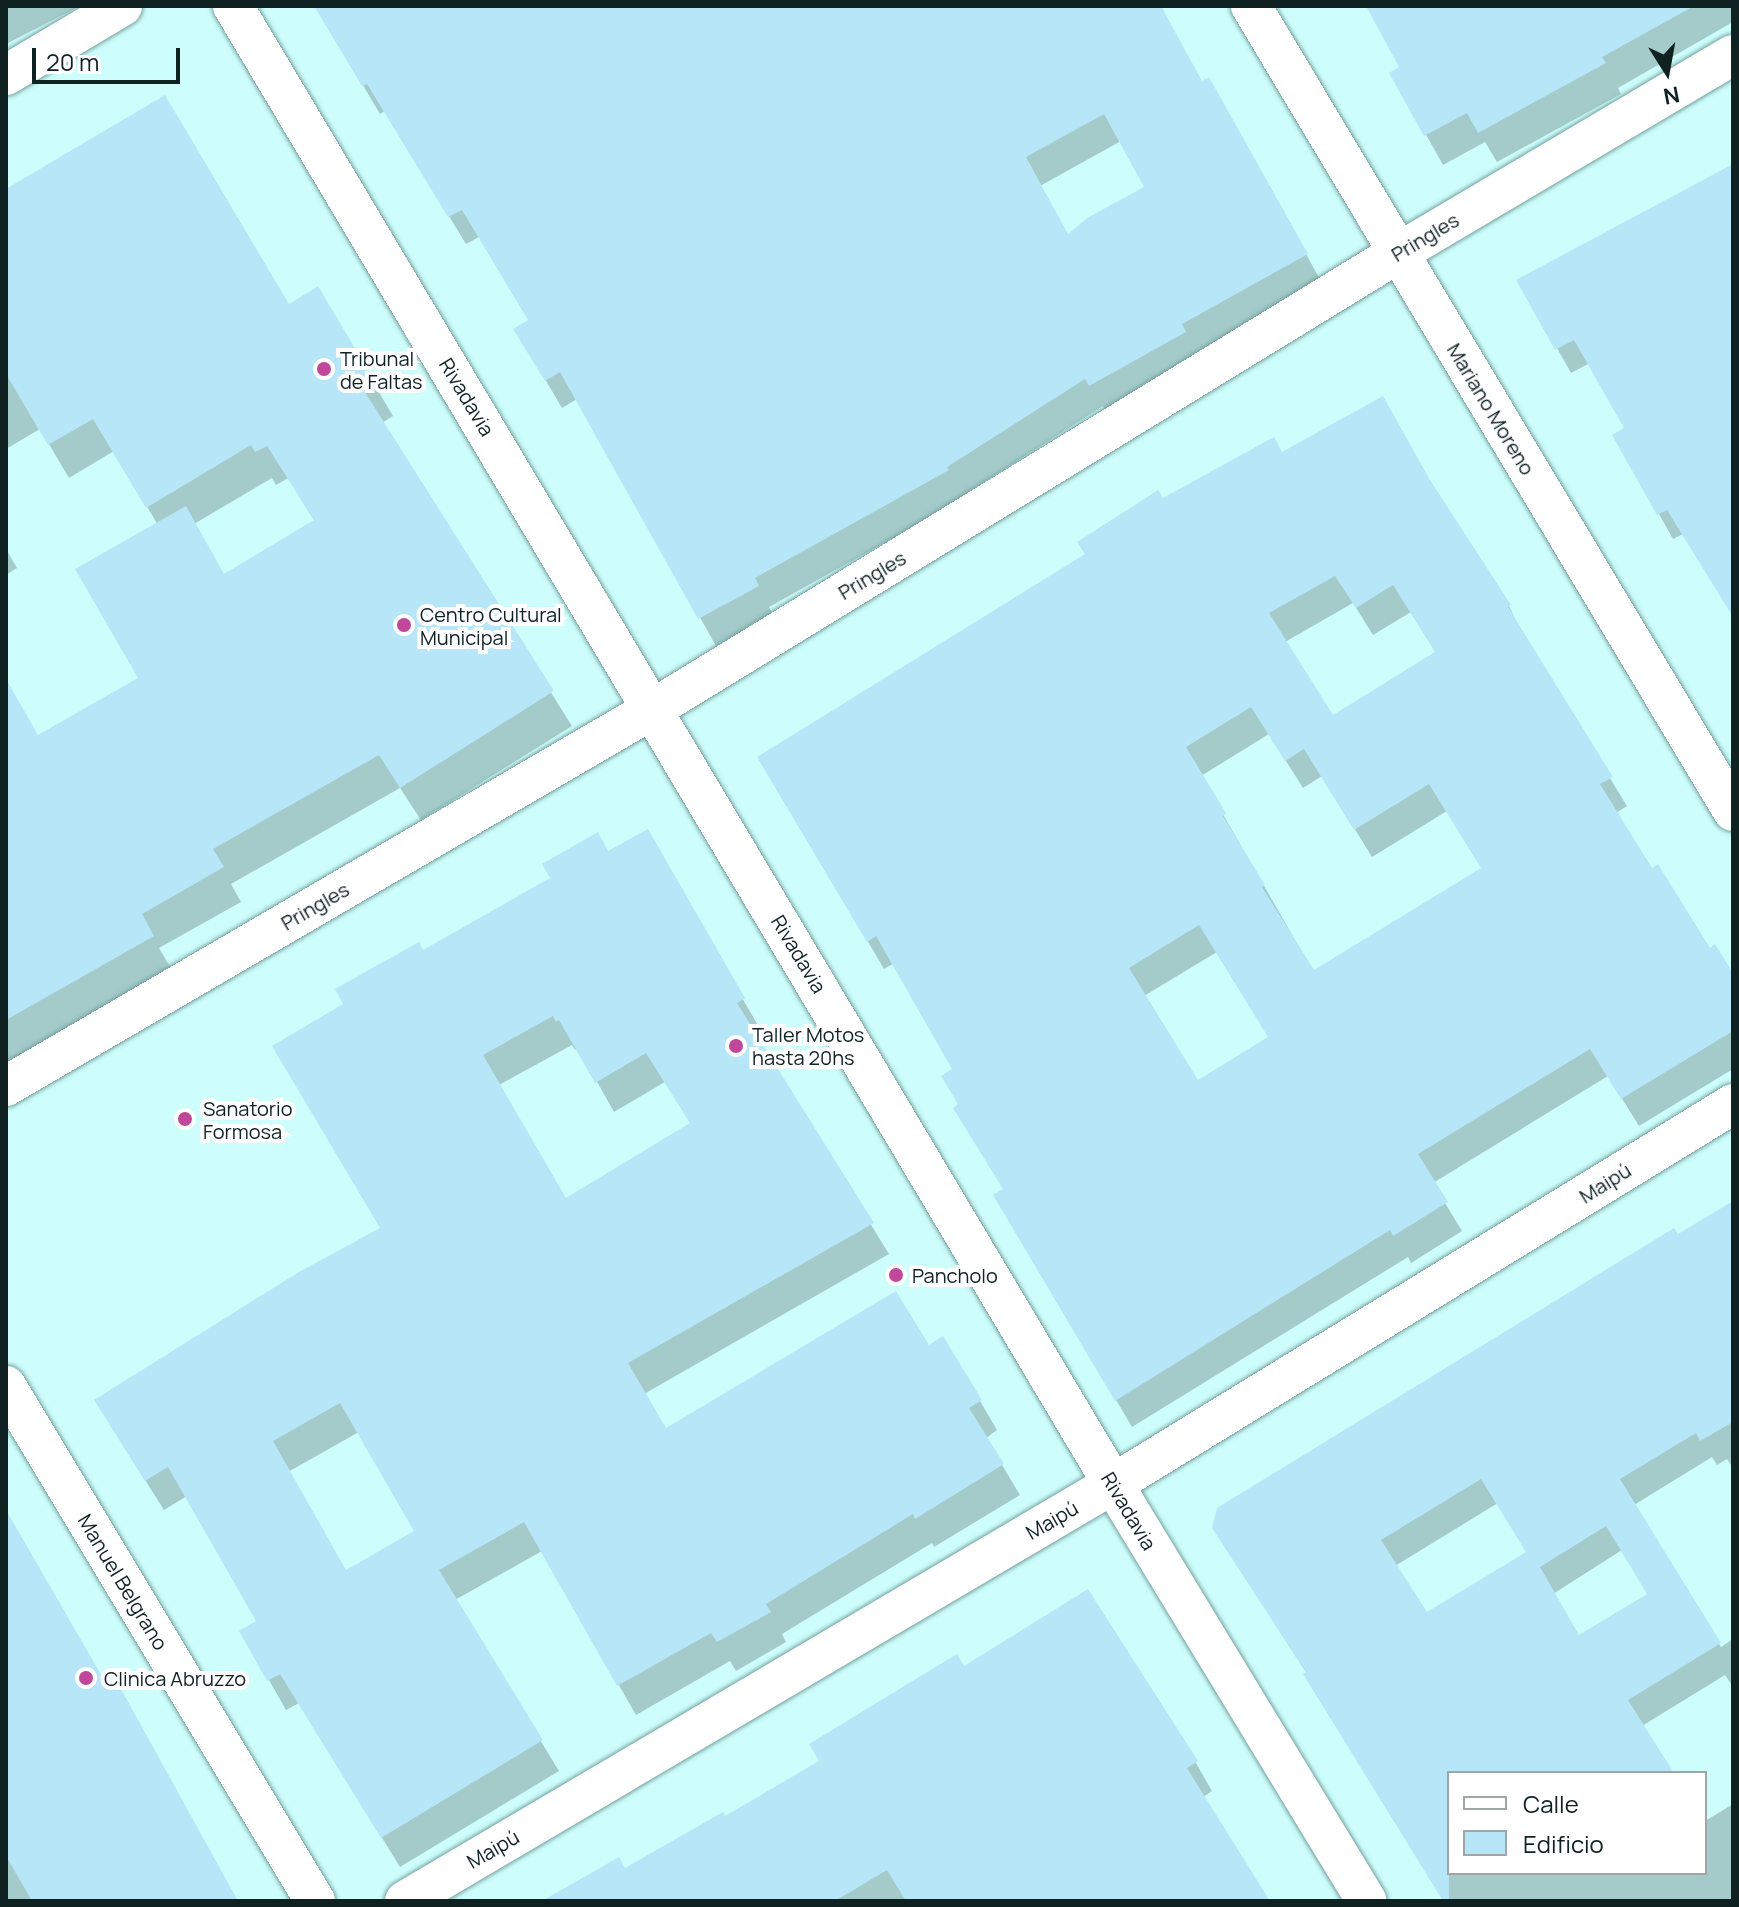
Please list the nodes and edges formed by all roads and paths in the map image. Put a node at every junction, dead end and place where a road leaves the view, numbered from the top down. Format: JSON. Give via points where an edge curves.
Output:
{"nodes":[{"id":1,"x":122,"y":6,"type":"edge"},
{"id":2,"x":233,"y":6,"type":"edge"},
{"id":3,"x":1251,"y":6,"type":"edge"},
{"id":4,"x":1733,"y":55,"type":"edge"},
{"id":5,"x":6,"y":75,"type":"edge"},
{"id":6,"x":1398,"y":253,"type":"junction"},
{"id":7,"x":653,"y":709,"type":"junction"},
{"id":8,"x":1733,"y":811,"type":"edge"},
{"id":9,"x":6,"y":1086,"type":"edge"},
{"id":10,"x":1733,"y":1104,"type":"edge"},
{"id":11,"x":6,"y":1386,"type":"edge"},
{"id":12,"x":1113,"y":1484,"type":"junction"},
{"id":13,"x":315,"y":1901,"type":"edge"},
{"id":14,"x":405,"y":1901,"type":"edge"},
{"id":15,"x":1367,"y":1901,"type":"edge"}],
"edges":[{"from":1,"to":5,"type":"street"},
{"from":2,"to":7,"type":"street","name":"Rivadavia"},
{"from":3,"to":6,"type":"street","name":"Mariano Moreno"},
{"from":4,"to":6,"type":"street","name":"Pringles"},
{"from":6,"to":7,"type":"street","name":"Pringles"},
{"from":6,"to":8,"type":"street","name":"Mariano Moreno"},
{"from":7,"to":9,"type":"street","name":"Pringles"},
{"from":7,"to":12,"type":"street","name":"Rivadavia"},
{"from":10,"to":12,"type":"street","name":"Maipú"},
{"from":11,"to":13,"type":"street","name":"Manuel Belgrano"},
{"from":12,"to":14,"type":"street","name":"Maipú"},
{"from":12,"to":15,"type":"street","name":"Rivadavia"}]}
